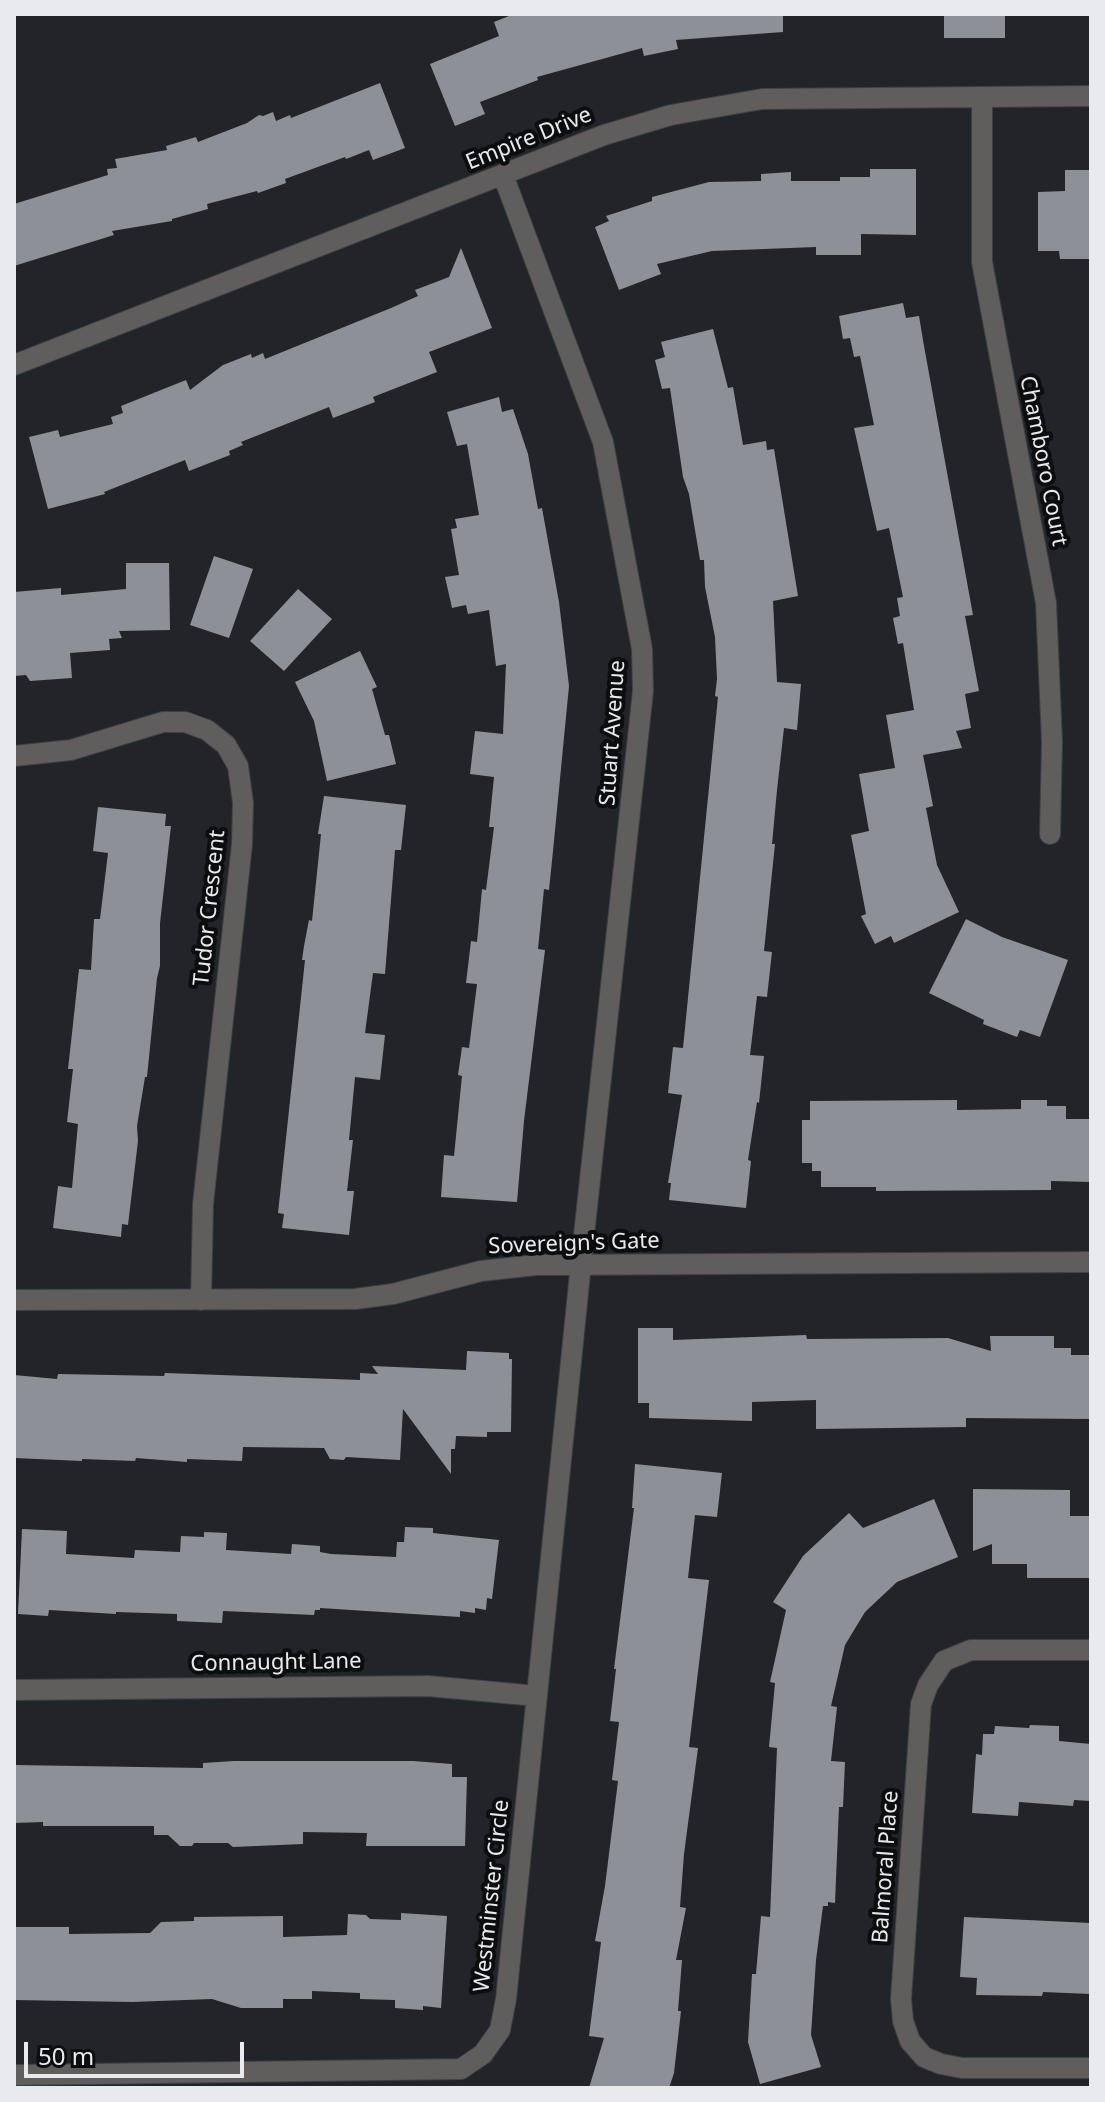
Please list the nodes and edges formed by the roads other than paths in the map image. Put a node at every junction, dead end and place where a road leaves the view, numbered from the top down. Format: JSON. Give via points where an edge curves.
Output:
{"nodes":[{"id":1,"x":1091,"y":96,"type":"edge"},
{"id":2,"x":982,"y":97,"type":"junction"},
{"id":3,"x":503,"y":175,"type":"junction"},
{"id":4,"x":14,"y":365,"type":"edge"},
{"id":5,"x":14,"y":756,"type":"edge"},
{"id":6,"x":1050,"y":834,"type":"dead end"},
{"id":7,"x":1091,"y":1262,"type":"edge"},
{"id":8,"x":582,"y":1266,"type":"junction"},
{"id":9,"x":14,"y":1300,"type":"edge"},
{"id":10,"x":201,"y":1300,"type":"junction"},
{"id":11,"x":1091,"y":1650,"type":"edge"},
{"id":12,"x":14,"y":1690,"type":"edge"},
{"id":13,"x":537,"y":1696,"type":"junction"},
{"id":14,"x":1091,"y":2068,"type":"edge"},
{"id":15,"x":14,"y":2075,"type":"edge"}],
"edges":[{"from":1,"to":2,"type":"street","name":"Empire Drive"},
{"from":2,"to":3,"type":"street","name":"Empire Drive","via":[[739,102],[615,131]]},
{"from":2,"to":6,"type":"street","name":"Chamboro Court","via":[[982,262],[1046,603]]},
{"from":3,"to":4,"type":"street","name":"Empire Drive"},
{"from":3,"to":8,"type":"street","name":"Stuart Avenue","via":[[603,442],[642,649],[639,743]]},
{"from":5,"to":10,"type":"street","name":"Tudor Crescent","via":[[71,750],[163,722],[185,722],[226,745],[238,766],[242,844],[203,1204]]},
{"from":7,"to":8,"type":"street","name":"Sovereign's Gate"},
{"from":8,"to":10,"type":"street","name":"Sovereign's Gate","via":[[481,1271],[364,1298]]},
{"from":8,"to":13,"type":"street","name":"Westminster Circle"},
{"from":9,"to":10,"type":"street","name":"Sovereign's Gate"},
{"from":11,"to":14,"type":"street","name":"Balmoral Place","via":[[971,1650],[944,1661],[928,1685],[921,1704],[901,1999],[910,2041],[924,2057],[941,2064]]},
{"from":12,"to":13,"type":"street","name":"Connaught Lane","via":[[416,1686]]},
{"from":13,"to":15,"type":"street","name":"Westminster Circle","via":[[506,1999],[500,2030],[483,2054],[461,2069],[426,2071]]}]}
